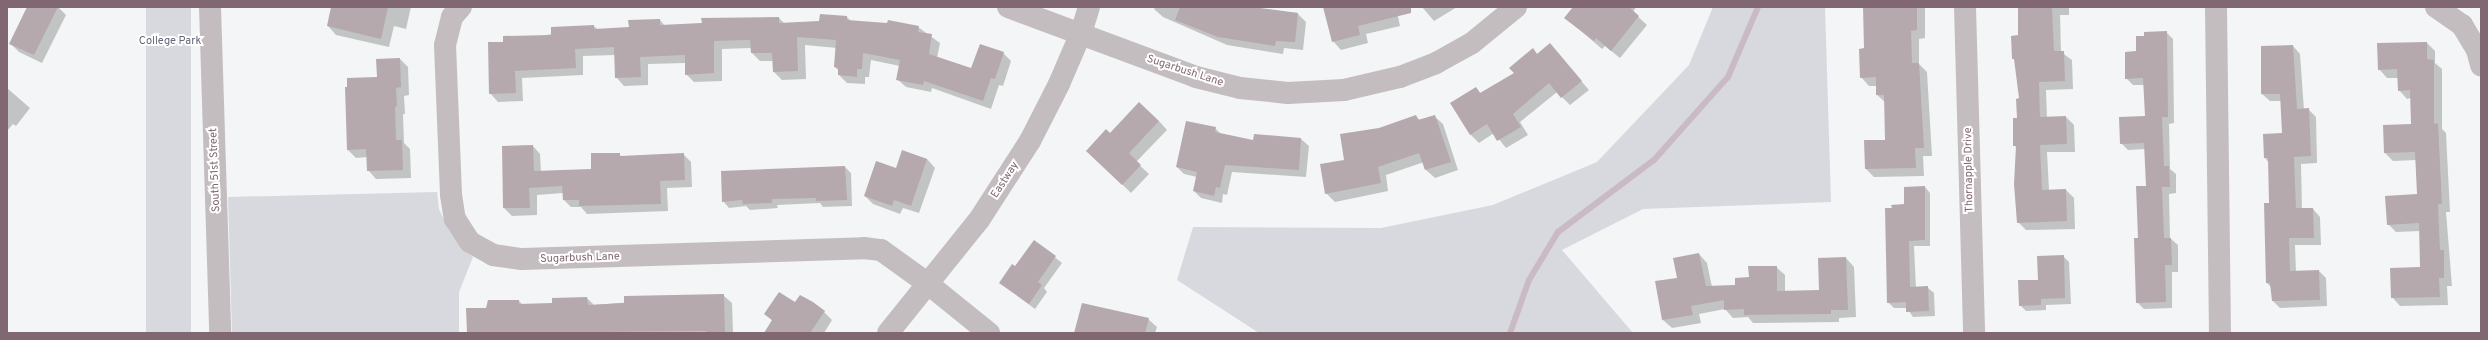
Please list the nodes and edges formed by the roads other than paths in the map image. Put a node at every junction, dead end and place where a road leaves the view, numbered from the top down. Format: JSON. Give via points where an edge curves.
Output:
{"nodes":[{"id":1,"x":210,"y":7,"type":"edge"},
{"id":2,"x":461,"y":7,"type":"edge"},
{"id":3,"x":1008,"y":7,"type":"edge"},
{"id":4,"x":1089,"y":7,"type":"edge"},
{"id":5,"x":1516,"y":7,"type":"edge"},
{"id":6,"x":1965,"y":7,"type":"edge"},
{"id":7,"x":2216,"y":7,"type":"edge"},
{"id":8,"x":2436,"y":7,"type":"edge"},
{"id":9,"x":1081,"y":33,"type":"junction"},
{"id":10,"x":2481,"y":65,"type":"edge"},
{"id":11,"x":928,"y":283,"type":"junction"},
{"id":12,"x":220,"y":333,"type":"edge"},
{"id":13,"x":888,"y":333,"type":"edge"},
{"id":14,"x":989,"y":333,"type":"edge"},
{"id":15,"x":1974,"y":333,"type":"edge"},
{"id":16,"x":2220,"y":333,"type":"edge"}],
"edges":[{"from":1,"to":12,"type":"street","name":"South 51st Street"},
{"from":2,"to":11,"type":"street","name":"Sugarbush Lane","via":[[452,17],[445,45],[451,195],[455,219],[470,242],[493,255],[522,259],[864,248],[881,250]]},
{"from":3,"to":9,"type":"street","name":"Sugarbush Lane"},
{"from":4,"to":9,"type":"street","name":"Eastway"},
{"from":5,"to":9,"type":"street","name":"Sugarbush Lane","via":[[1472,43],[1436,63],[1400,77],[1344,90],[1288,93],[1240,88],[1196,77]]},
{"from":6,"to":15,"type":"street","name":"Thornapple Drive"},
{"from":7,"to":16,"type":"street"},
{"from":8,"to":10,"type":"street","via":[[2462,25],[2477,50]]},
{"from":9,"to":11,"type":"street","name":"Eastway","via":[[1030,141],[978,220]]},
{"from":11,"to":13,"type":"street","name":"Eastway"},
{"from":11,"to":14,"type":"street","name":"Sugarbush Lane"}]}
